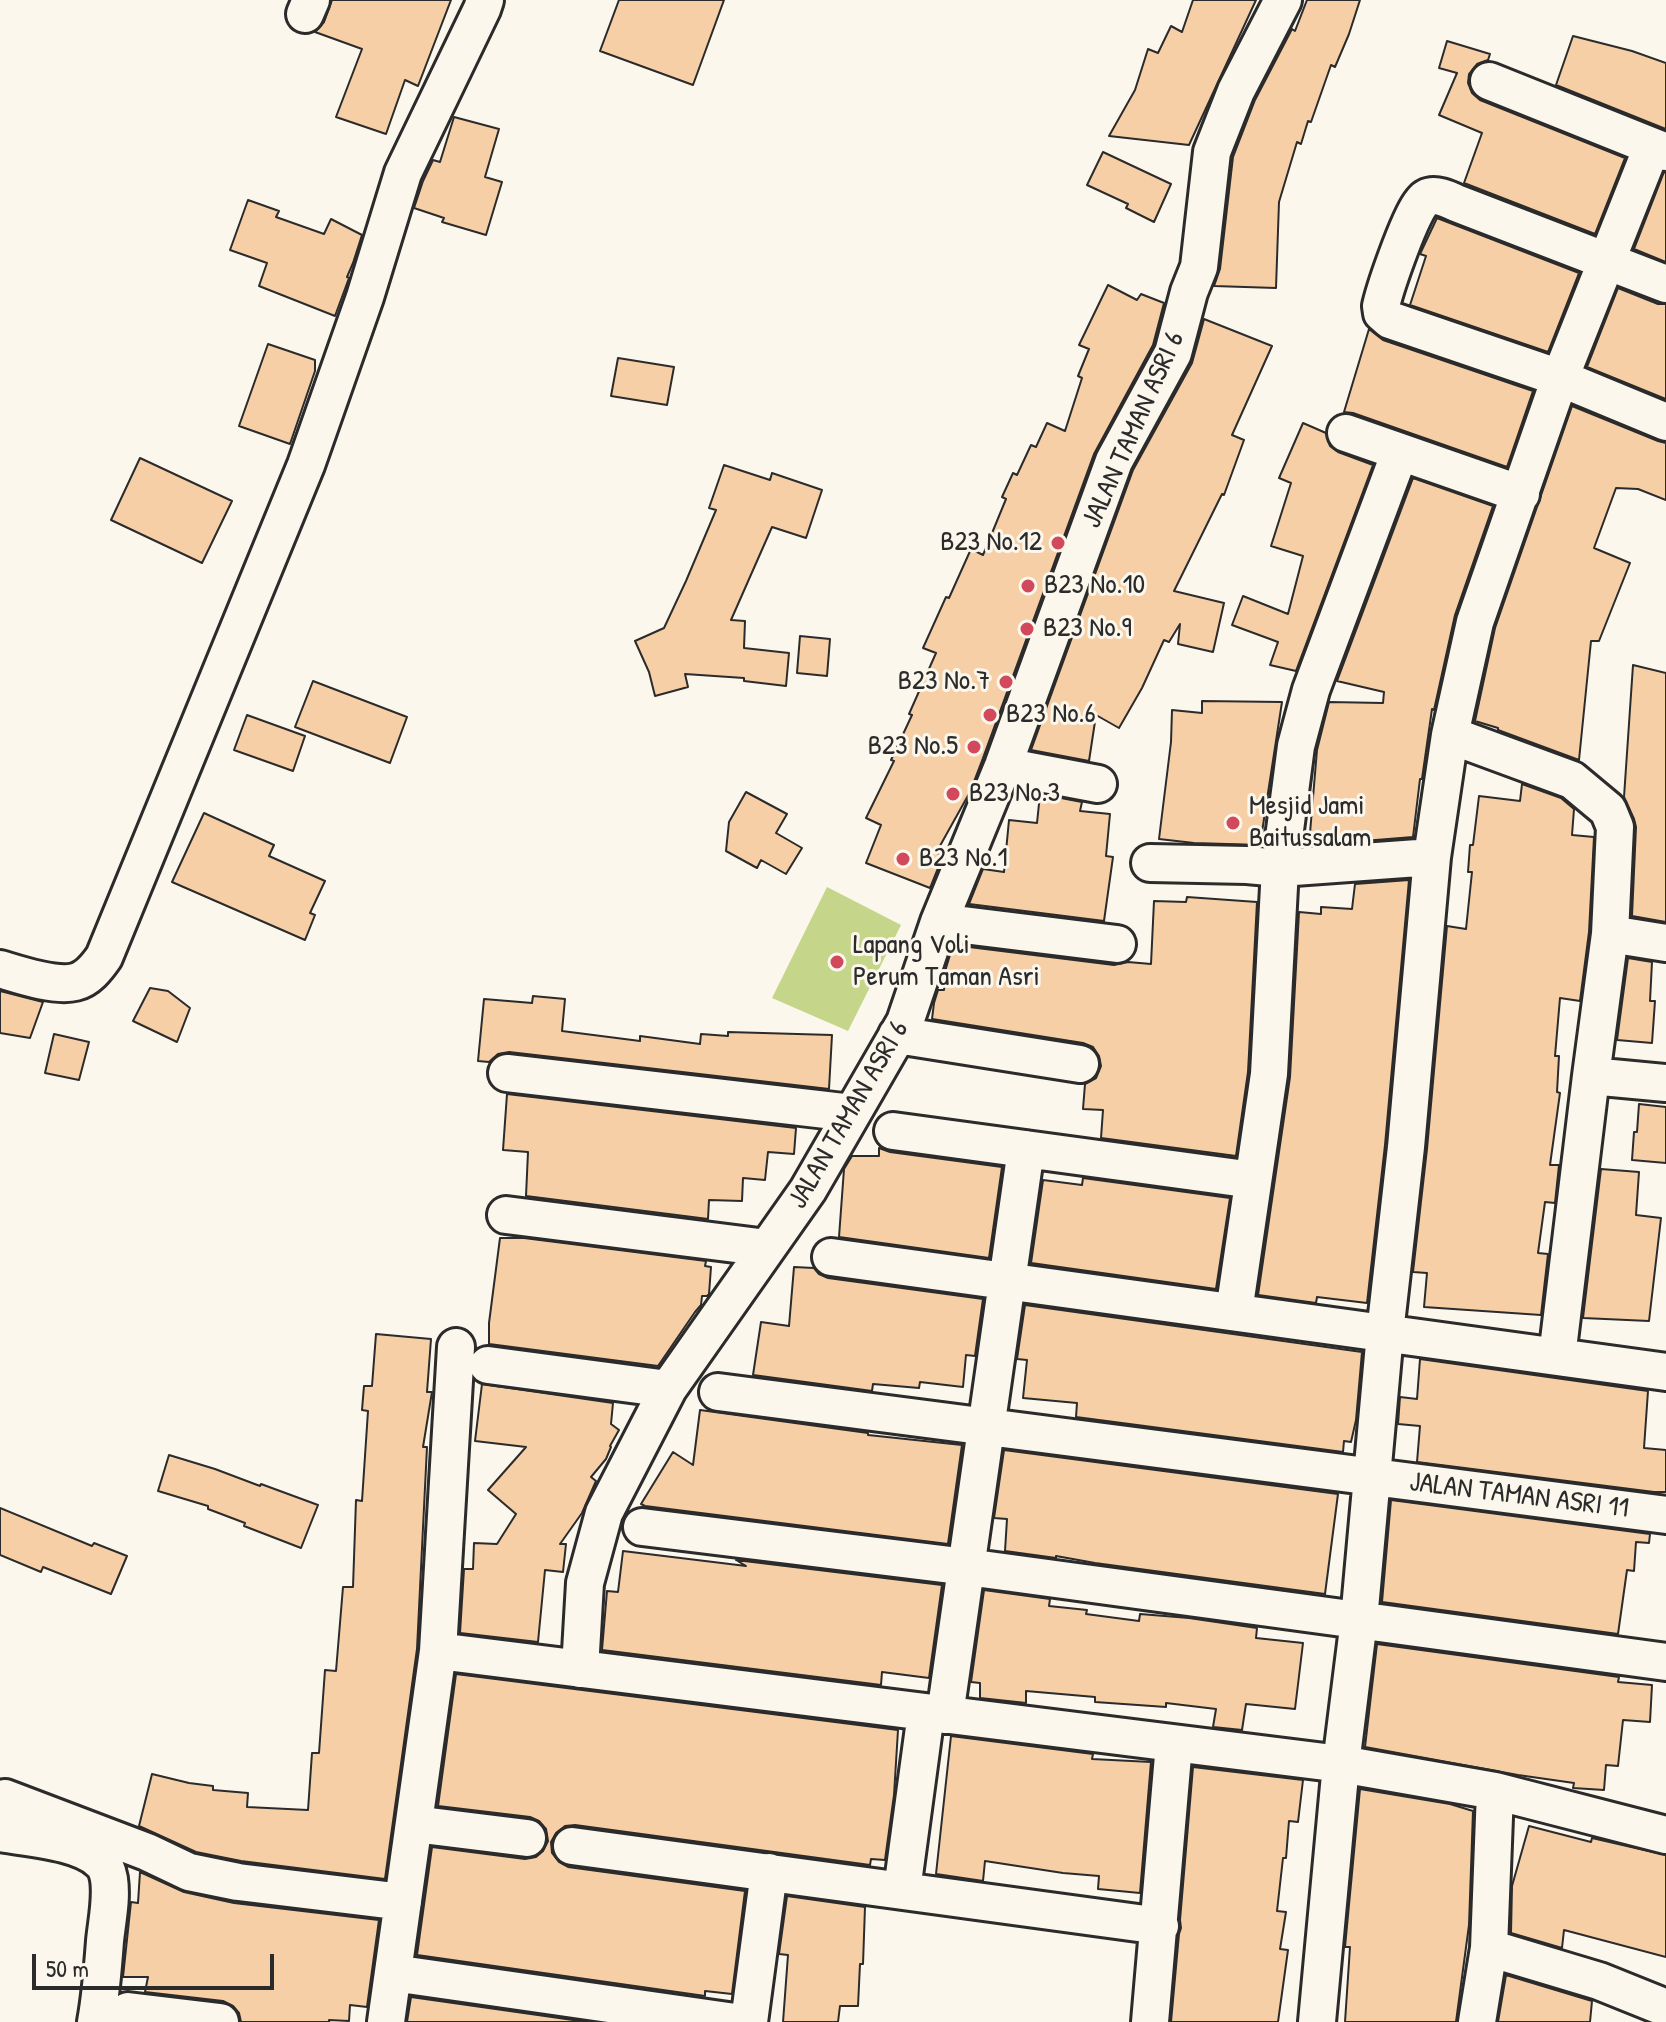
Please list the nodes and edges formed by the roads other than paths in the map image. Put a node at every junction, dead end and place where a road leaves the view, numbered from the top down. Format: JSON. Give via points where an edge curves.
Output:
{"nodes":[{"id":1,"x":485,"y":0,"type":"edge"},
{"id":2,"x":1283,"y":0,"type":"edge"},
{"id":3,"x":1489,"y":81,"type":"dead end"},
{"id":4,"x":1659,"y":150,"type":"edge"},
{"id":5,"x":1606,"y":262,"type":"junction"},
{"id":6,"x":1666,"y":284,"type":"edge"},
{"id":7,"x":1560,"y":378,"type":"junction"},
{"id":8,"x":1666,"y":422,"type":"edge"},
{"id":9,"x":1346,"y":433,"type":"dead end"},
{"id":10,"x":1400,"y":452,"type":"junction"},
{"id":11,"x":1521,"y":494,"type":"junction"},
{"id":12,"x":1450,"y":735,"type":"junction"},
{"id":13,"x":1003,"y":766,"type":"junction"},
{"id":14,"x":1098,"y":784,"type":"dead end"},
{"id":15,"x":1432,"y":857,"type":"junction"},
{"id":16,"x":1150,"y":863,"type":"dead end"},
{"id":17,"x":1280,"y":868,"type":"junction"},
{"id":18,"x":939,"y":922,"type":"junction"},
{"id":19,"x":1610,"y":934,"type":"junction"},
{"id":20,"x":1666,"y":943,"type":"edge"},
{"id":21,"x":1117,"y":944,"type":"dead end"},
{"id":22,"x":0,"y":969,"type":"edge"},
{"id":23,"x":897,"y":1035,"type":"junction"},
{"id":24,"x":1080,"y":1064,"type":"dead end"},
{"id":25,"x":507,"y":1073,"type":"dead end"},
{"id":26,"x":1591,"y":1076,"type":"junction"},
{"id":27,"x":1666,"y":1083,"type":"edge"},
{"id":28,"x":852,"y":1113,"type":"junction"},
{"id":29,"x":893,"y":1131,"type":"dead end"},
{"id":30,"x":1026,"y":1149,"type":"junction"},
{"id":31,"x":1253,"y":1180,"type":"junction"},
{"id":32,"x":506,"y":1215,"type":"dead end"},
{"id":33,"x":767,"y":1248,"type":"junction"},
{"id":34,"x":831,"y":1257,"type":"dead end"},
{"id":35,"x":1007,"y":1281,"type":"junction"},
{"id":36,"x":1234,"y":1312,"type":"junction"},
{"id":37,"x":1385,"y":1333,"type":"junction"},
{"id":38,"x":456,"y":1347,"type":"dead end"},
{"id":39,"x":1557,"y":1357,"type":"junction"},
{"id":40,"x":488,"y":1365,"type":"dead end"},
{"id":41,"x":1666,"y":1372,"type":"edge"},
{"id":42,"x":668,"y":1389,"type":"junction"},
{"id":43,"x":718,"y":1392,"type":"dead end"},
{"id":44,"x":986,"y":1426,"type":"junction"},
{"id":45,"x":1373,"y":1477,"type":"junction"},
{"id":46,"x":1666,"y":1515,"type":"edge"},
{"id":47,"x":642,"y":1527,"type":"dead end"},
{"id":48,"x":967,"y":1567,"type":"junction"},
{"id":49,"x":1359,"y":1620,"type":"junction"},
{"id":50,"x":438,"y":1651,"type":"junction"},
{"id":51,"x":1666,"y":1662,"type":"edge"},
{"id":52,"x":580,"y":1669,"type":"junction"},
{"id":53,"x":936,"y":1714,"type":"junction"},
{"id":54,"x":1174,"y":1744,"type":"junction"},
{"id":55,"x":1341,"y":1764,"type":"junction"},
{"id":56,"x":1495,"y":1791,"type":"junction"},
{"id":57,"x":5,"y":1798,"type":"dead end"},
{"id":58,"x":414,"y":1824,"type":"junction"},
{"id":59,"x":0,"y":1833,"type":"edge"},
{"id":60,"x":1666,"y":1835,"type":"edge"},
{"id":61,"x":527,"y":1838,"type":"dead end"},
{"id":62,"x":572,"y":1846,"type":"dead end"},
{"id":63,"x":769,"y":1872,"type":"junction"},
{"id":64,"x":902,"y":1890,"type":"junction"},
{"id":65,"x":403,"y":1902,"type":"junction"},
{"id":66,"x":1160,"y":1926,"type":"junction"},
{"id":67,"x":1489,"y":1948,"type":"junction"},
{"id":68,"x":393,"y":1973,"type":"junction"},
{"id":69,"x":1666,"y":2008,"type":"edge"},
{"id":70,"x":112,"y":2016,"type":"edge"},
{"id":71,"x":220,"y":2022,"type":"edge"},
{"id":72,"x":386,"y":2022,"type":"edge"},
{"id":73,"x":735,"y":2022,"type":"edge"},
{"id":74,"x":749,"y":2022,"type":"edge"},
{"id":75,"x":1150,"y":2022,"type":"edge"},
{"id":76,"x":1317,"y":2022,"type":"edge"},
{"id":77,"x":1477,"y":2022,"type":"edge"}],
"edges":[{"from":1,"to":22,"type":"street","via":[[403,173],[306,465],[104,957],[77,982]]},
{"from":2,"to":13,"type":"street","name":"JALAN TAMAN ASRI 6","via":[[1236,91],[1212,152],[1199,267],[1173,353],[1114,461]]},
{"from":3,"to":4,"type":"street"},
{"from":4,"to":5,"type":"street"},
{"from":5,"to":6,"type":"street"},
{"from":5,"to":7,"type":"street"},
{"from":5,"to":7,"type":"street","via":[[1442,197],[1424,199],[1413,218],[1382,313]]},
{"from":7,"to":8,"type":"street"},
{"from":7,"to":11,"type":"street"},
{"from":9,"to":10,"type":"street"},
{"from":10,"to":11,"type":"street"},
{"from":10,"to":17,"type":"street","via":[[1311,690],[1296,746]]},
{"from":11,"to":12,"type":"street","via":[[1475,622]]},
{"from":12,"to":15,"type":"street"},
{"from":12,"to":19,"type":"street","via":[[1572,780],[1608,810],[1615,827]]},
{"from":13,"to":14,"type":"street"},
{"from":13,"to":18,"type":"street","name":"JALAN TAMAN ASRI 6"},
{"from":15,"to":17,"type":"street"},
{"from":15,"to":37,"type":"street"},
{"from":16,"to":17,"type":"street"},
{"from":17,"to":31,"type":"street","via":[[1269,1074]]},
{"from":18,"to":21,"type":"street"},
{"from":18,"to":23,"type":"street","name":"JALAN TAMAN ASRI 6"},
{"from":19,"to":20,"type":"street"},
{"from":19,"to":26,"type":"street"},
{"from":23,"to":24,"type":"street"},
{"from":23,"to":28,"type":"street","name":"JALAN TAMAN ASRI 6"},
{"from":25,"to":28,"type":"street"},
{"from":26,"to":27,"type":"street"},
{"from":26,"to":39,"type":"street"},
{"from":28,"to":33,"type":"street","name":"JALAN TAMAN ASRI 6"},
{"from":29,"to":30,"type":"street"},
{"from":30,"to":31,"type":"street"},
{"from":30,"to":35,"type":"street"},
{"from":31,"to":36,"type":"street"},
{"from":32,"to":33,"type":"street"},
{"from":33,"to":42,"type":"street","name":"JALAN TAMAN ASRI 6"},
{"from":34,"to":35,"type":"street"},
{"from":35,"to":36,"type":"street"},
{"from":35,"to":44,"type":"street"},
{"from":36,"to":37,"type":"street"},
{"from":37,"to":39,"type":"street"},
{"from":37,"to":45,"type":"street"},
{"from":38,"to":50,"type":"street"},
{"from":39,"to":41,"type":"street"},
{"from":40,"to":42,"type":"street"},
{"from":42,"to":52,"type":"street","name":"JALAN TAMAN ASRI 6","via":[[604,1513],[585,1583]]},
{"from":43,"to":44,"type":"street","name":"JALAN TAMAN ASRI 11"},
{"from":44,"to":45,"type":"street","name":"JALAN TAMAN ASRI 11"},
{"from":44,"to":48,"type":"street"},
{"from":45,"to":46,"type":"street","name":"JALAN TAMAN ASRI 11"},
{"from":45,"to":49,"type":"street"},
{"from":47,"to":48,"type":"street"},
{"from":48,"to":49,"type":"street"},
{"from":48,"to":53,"type":"street"},
{"from":49,"to":51,"type":"street"},
{"from":49,"to":55,"type":"street"},
{"from":50,"to":52,"type":"street"},
{"from":50,"to":58,"type":"street"},
{"from":52,"to":53,"type":"street"},
{"from":53,"to":54,"type":"street"},
{"from":53,"to":64,"type":"street"},
{"from":54,"to":55,"type":"street"},
{"from":54,"to":66,"type":"street"},
{"from":55,"to":56,"type":"street"},
{"from":55,"to":76,"type":"street"},
{"from":56,"to":60,"type":"street"},
{"from":56,"to":67,"type":"street"},
{"from":57,"to":65,"type":"street","via":[[189,1872]]},
{"from":58,"to":61,"type":"street"},
{"from":58,"to":65,"type":"street"},
{"from":59,"to":70,"type":"street","via":[[82,1850],[102,1862],[109,1881]]},
{"from":62,"to":63,"type":"street"},
{"from":63,"to":64,"type":"street"},
{"from":63,"to":74,"type":"street"},
{"from":64,"to":66,"type":"street"},
{"from":65,"to":68,"type":"street"},
{"from":66,"to":75,"type":"street"},
{"from":67,"to":69,"type":"street","via":[[1599,1981]]},
{"from":67,"to":77,"type":"street"},
{"from":68,"to":72,"type":"street"},
{"from":68,"to":73,"type":"street"},
{"from":70,"to":71,"type":"street"}]}
